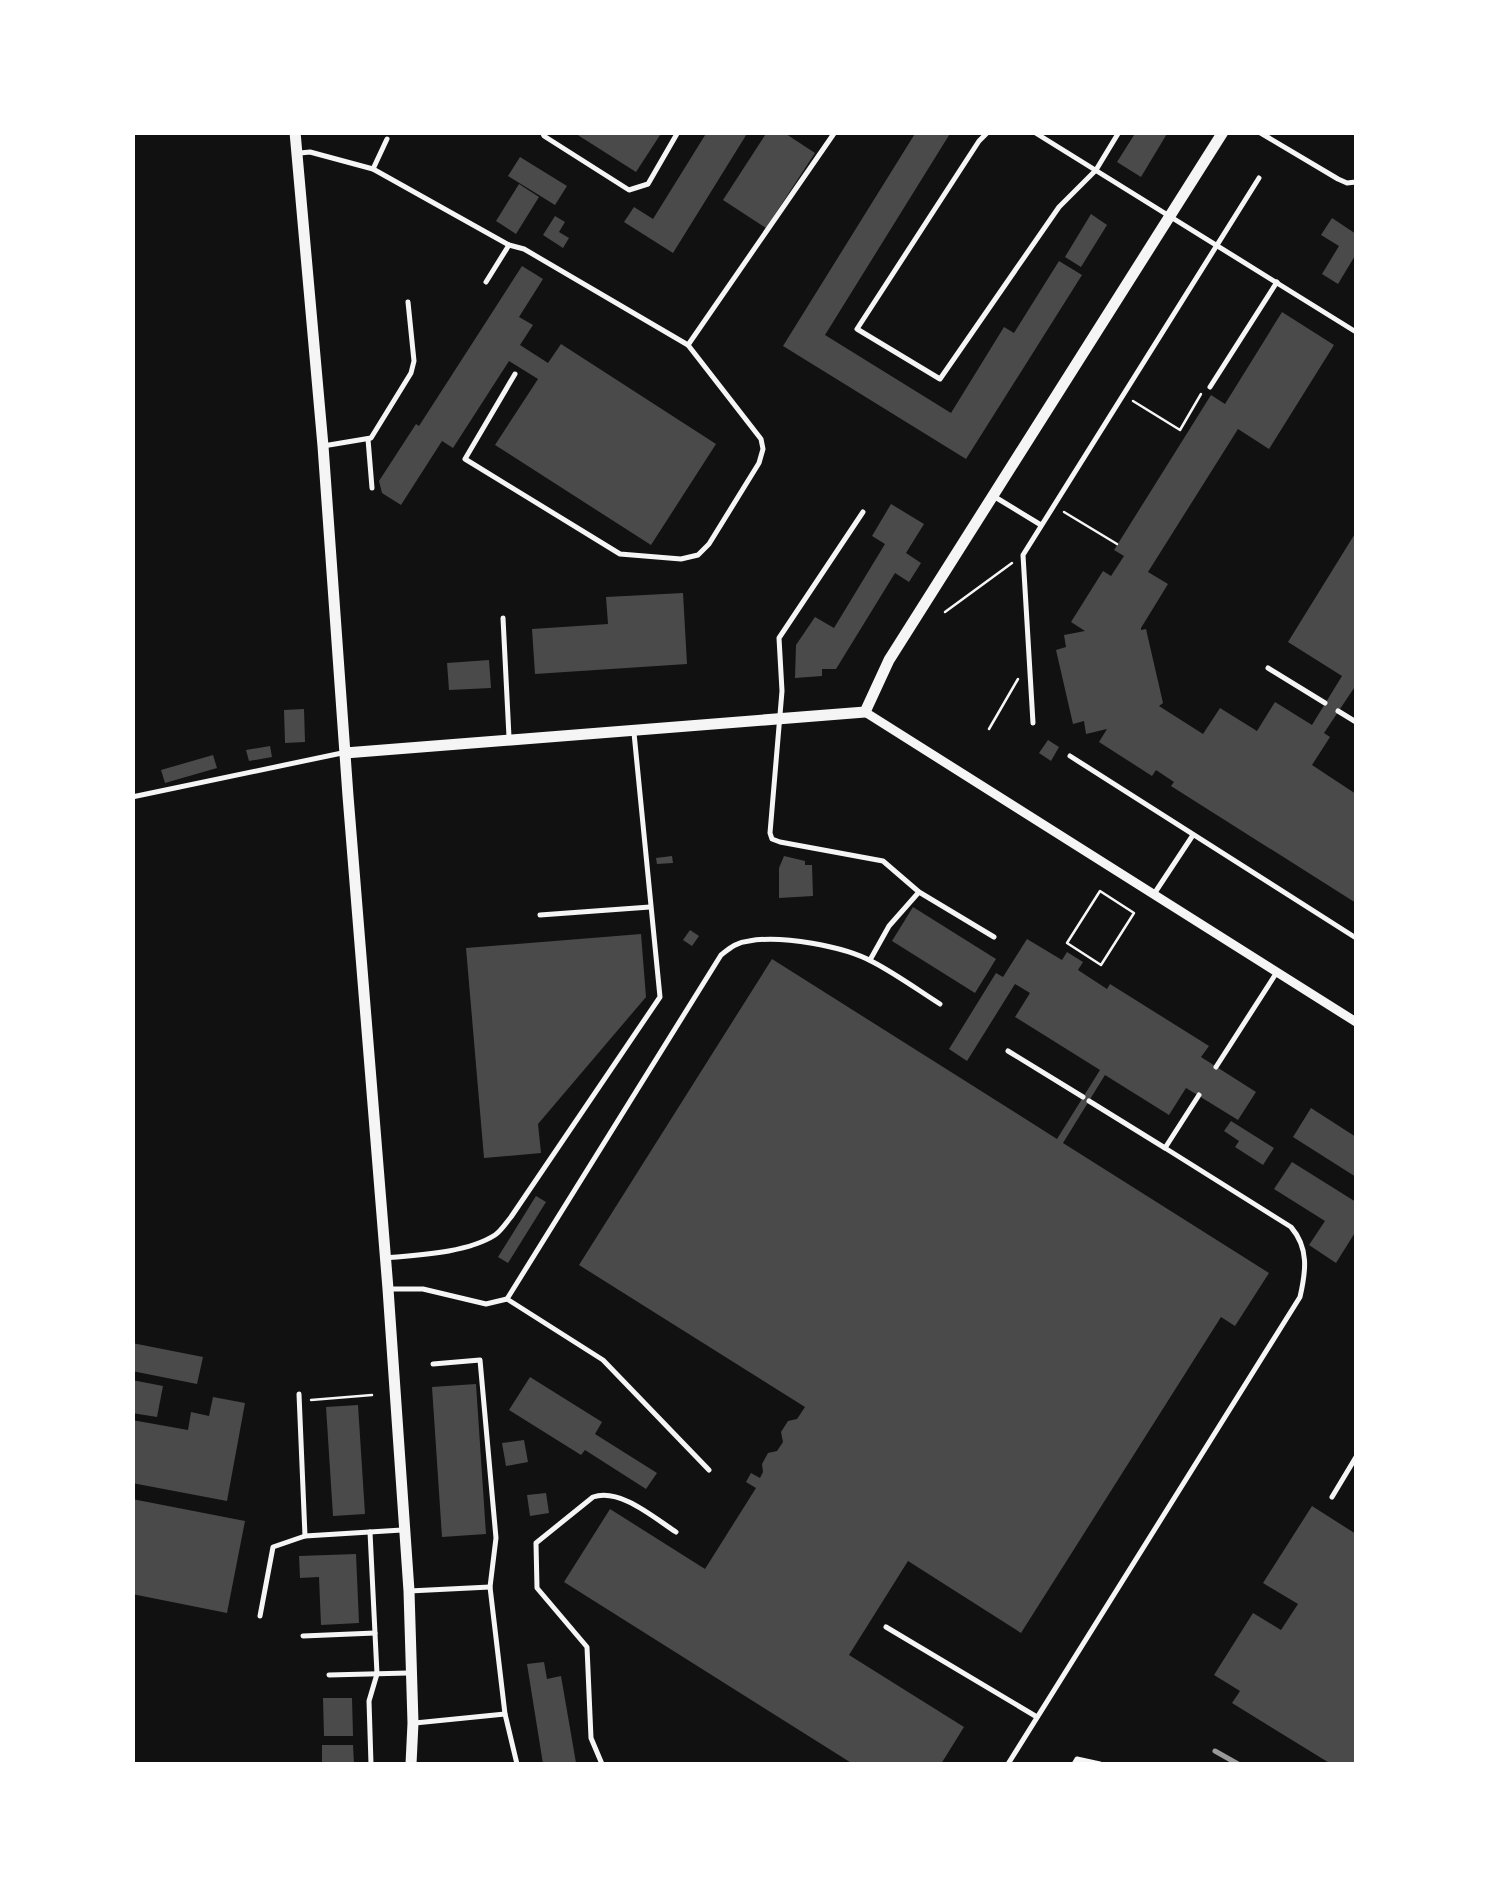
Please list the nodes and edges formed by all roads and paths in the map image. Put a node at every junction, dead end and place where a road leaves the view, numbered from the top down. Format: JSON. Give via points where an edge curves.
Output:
{"nodes":[{"id":1,"x":295,"y":132,"type":"edge"},
{"id":2,"x":542,"y":132,"type":"edge"},
{"id":3,"x":678,"y":132,"type":"edge"},
{"id":4,"x":836,"y":132,"type":"edge"},
{"id":5,"x":988,"y":132,"type":"edge"},
{"id":6,"x":1034,"y":132,"type":"edge"},
{"id":7,"x":1119,"y":132,"type":"edge"},
{"id":8,"x":1222,"y":132,"type":"edge"},
{"id":9,"x":1259,"y":132,"type":"edge"},
{"id":10,"x":387,"y":139,"type":"dead end"},
{"id":11,"x":297,"y":153,"type":"junction"},
{"id":12,"x":372,"y":169,"type":"junction"},
{"id":13,"x":1096,"y":170,"type":"junction"},
{"id":14,"x":1259,"y":178,"type":"dead end"},
{"id":15,"x":1356,"y":182,"type":"edge"},
{"id":16,"x":1170,"y":215,"type":"junction"},
{"id":17,"x":509,"y":245,"type":"junction"},
{"id":18,"x":1218,"y":245,"type":"junction"},
{"id":19,"x":486,"y":282,"type":"dead end"},
{"id":20,"x":1277,"y":282,"type":"junction"},
{"id":21,"x":408,"y":302,"type":"dead end"},
{"id":22,"x":1356,"y":332,"type":"edge"},
{"id":23,"x":688,"y":346,"type":"junction"},
{"id":24,"x":516,"y":374,"type":"dead end"},
{"id":25,"x":1210,"y":387,"type":"joint"},
{"id":26,"x":1123,"y":394,"type":"junction"},
{"id":27,"x":368,"y":438,"type":"junction"},
{"id":28,"x":323,"y":446,"type":"junction"},
{"id":29,"x":372,"y":488,"type":"dead end"},
{"id":30,"x":992,"y":496,"type":"junction"},
{"id":31,"x":1054,"y":506,"type":"junction"},
{"id":32,"x":862,"y":512,"type":"dead end"},
{"id":33,"x":1042,"y":526,"type":"junction"},
{"id":34,"x":1118,"y":544,"type":"dead end"},
{"id":35,"x":1023,"y":555,"type":"junction"},
{"id":36,"x":945,"y":612,"type":"dead end"},
{"id":37,"x":502,"y":618,"type":"dead end"},
{"id":38,"x":1029,"y":660,"type":"junction"},
{"id":39,"x":1268,"y":668,"type":"dead end"},
{"id":40,"x":1326,"y":703,"type":"dead end"},
{"id":41,"x":1338,"y":711,"type":"dead end"},
{"id":42,"x":865,"y":712,"type":"junction"},
{"id":43,"x":780,"y":718,"type":"junction"},
{"id":44,"x":1356,"y":722,"type":"edge"},
{"id":45,"x":1032,"y":723,"type":"dead end"},
{"id":46,"x":989,"y":729,"type":"dead end"},
{"id":47,"x":634,"y":730,"type":"junction"},
{"id":48,"x":510,"y":740,"type":"junction"},
{"id":49,"x":345,"y":753,"type":"junction"},
{"id":50,"x":1070,"y":756,"type":"dead end"},
{"id":51,"x":132,"y":797,"type":"edge"},
{"id":52,"x":1193,"y":835,"type":"junction"},
{"id":53,"x":919,"y":892,"type":"junction"},
{"id":54,"x":1154,"y":894,"type":"junction"},
{"id":55,"x":650,"y":907,"type":"junction"},
{"id":56,"x":1134,"y":913,"type":"joint"},
{"id":57,"x":540,"y":915,"type":"dead end"},
{"id":58,"x":994,"y":937,"type":"dead end"},
{"id":59,"x":1356,"y":938,"type":"edge"},
{"id":60,"x":870,"y":960,"type":"junction"},
{"id":61,"x":1277,"y":971,"type":"junction"},
{"id":62,"x":940,"y":1004,"type":"dead end"},
{"id":63,"x":1356,"y":1022,"type":"edge"},
{"id":64,"x":1008,"y":1051,"type":"dead end"},
{"id":65,"x":1216,"y":1066,"type":"dead end"},
{"id":66,"x":1199,"y":1096,"type":"dead end"},
{"id":67,"x":1166,"y":1148,"type":"junction"},
{"id":68,"x":385,"y":1258,"type":"junction"},
{"id":69,"x":388,"y":1289,"type":"junction"},
{"id":70,"x":507,"y":1299,"type":"junction"},
{"id":71,"x":433,"y":1364,"type":"dead end"},
{"id":72,"x":372,"y":1395,"type":"dead end"},
{"id":73,"x":299,"y":1397,"type":"joint"},
{"id":74,"x":1356,"y":1457,"type":"edge"},
{"id":75,"x":709,"y":1470,"type":"dead end"},
{"id":76,"x":1332,"y":1497,"type":"dead end"},
{"id":77,"x":404,"y":1530,"type":"junction"},
{"id":78,"x":370,"y":1532,"type":"junction"},
{"id":79,"x":676,"y":1532,"type":"dead end"},
{"id":80,"x":306,"y":1536,"type":"junction"},
{"id":81,"x":490,"y":1587,"type":"junction"},
{"id":82,"x":409,"y":1591,"type":"junction"},
{"id":83,"x":260,"y":1616,"type":"dead end"},
{"id":84,"x":886,"y":1627,"type":"dead end"},
{"id":85,"x":375,"y":1632,"type":"junction"},
{"id":86,"x":303,"y":1636,"type":"dead end"},
{"id":87,"x":411,"y":1673,"type":"junction"},
{"id":88,"x":377,"y":1674,"type":"junction"},
{"id":89,"x":329,"y":1675,"type":"dead end"},
{"id":90,"x":505,"y":1714,"type":"junction"},
{"id":91,"x":1037,"y":1717,"type":"junction"},
{"id":92,"x":412,"y":1723,"type":"junction"},
{"id":93,"x":371,"y":1764,"type":"edge"},
{"id":94,"x":411,"y":1764,"type":"edge"},
{"id":95,"x":516,"y":1764,"type":"edge"},
{"id":96,"x":602,"y":1764,"type":"edge"},
{"id":97,"x":1008,"y":1764,"type":"edge"},
{"id":98,"x":1074,"y":1764,"type":"edge"},
{"id":99,"x":1100,"y":1764,"type":"edge"}],
"edges":[{"from":1,"to":11,"type":"street"},
{"from":2,"to":3,"type":"lane","via":[[629,190],[648,184]]},
{"from":4,"to":23,"type":"lane"},
{"from":5,"to":13,"type":"lane","via":[[856,329],[940,379],[1059,207]]},
{"from":6,"to":13,"type":"lane"},
{"from":7,"to":13,"type":"lane"},
{"from":8,"to":16,"type":"street"},
{"from":9,"to":15,"type":"lane","via":[[1338,179]]},
{"from":10,"to":12,"type":"lane"},
{"from":11,"to":12,"type":"lane"},
{"from":11,"to":28,"type":"street"},
{"from":12,"to":17,"type":"lane"},
{"from":13,"to":16,"type":"lane"},
{"from":14,"to":18,"type":"lane"},
{"from":16,"to":18,"type":"lane"},
{"from":16,"to":30,"type":"street"},
{"from":17,"to":19,"type":"lane"},
{"from":17,"to":23,"type":"lane"},
{"from":18,"to":20,"type":"lane"},
{"from":18,"to":26,"type":"lane"},
{"from":20,"to":22,"type":"lane"},
{"from":20,"to":25,"type":"lane"},
{"from":21,"to":27,"type":"lane","via":[[413,367]]},
{"from":23,"to":24,"type":"lane","via":[[763,449],[710,544],[681,559],[620,554],[465,459]]},
{"from":25,"to":26,"type":"path","via":[[1180,430]]},
{"from":26,"to":31,"type":"lane"},
{"from":27,"to":28,"type":"lane"},
{"from":27,"to":29,"type":"lane"},
{"from":28,"to":49,"type":"street"},
{"from":30,"to":33,"type":"lane"},
{"from":30,"to":42,"type":"street","via":[[889,660]]},
{"from":31,"to":33,"type":"lane"},
{"from":31,"to":34,"type":"path"},
{"from":32,"to":43,"type":"lane","via":[[779,638]]},
{"from":33,"to":35,"type":"lane"},
{"from":35,"to":36,"type":"path"},
{"from":35,"to":38,"type":"lane"},
{"from":37,"to":48,"type":"lane"},
{"from":38,"to":45,"type":"lane"},
{"from":38,"to":46,"type":"path"},
{"from":39,"to":40,"type":"lane"},
{"from":41,"to":44,"type":"lane"},
{"from":42,"to":43,"type":"street"},
{"from":42,"to":54,"type":"street"},
{"from":43,"to":47,"type":"street"},
{"from":43,"to":53,"type":"lane","via":[[772,840],[883,861]]},
{"from":47,"to":48,"type":"street"},
{"from":47,"to":55,"type":"lane"},
{"from":48,"to":49,"type":"street"},
{"from":49,"to":51,"type":"lane"},
{"from":49,"to":68,"type":"street"},
{"from":50,"to":52,"type":"lane"},
{"from":52,"to":54,"type":"lane"},
{"from":52,"to":59,"type":"lane"},
{"from":53,"to":58,"type":"lane"},
{"from":53,"to":60,"type":"lane"},
{"from":54,"to":61,"type":"street"},
{"from":55,"to":57,"type":"lane"},
{"from":55,"to":68,"type":"lane","via":[[660,997],[511,1217],[497,1234],[475,1244]]},
{"from":56,"to":56,"type":"path","via":[[1100,891],[1066,944],[1101,965]]},
{"from":60,"to":62,"type":"lane"},
{"from":60,"to":70,"type":"lane","via":[[815,944],[748,940],[732,946]]},
{"from":61,"to":63,"type":"street"},
{"from":61,"to":65,"type":"lane"},
{"from":64,"to":67,"type":"lane"},
{"from":66,"to":67,"type":"lane"},
{"from":67,"to":91,"type":"lane","via":[[1292,1226],[1306,1266],[1300,1296]]},
{"from":68,"to":69,"type":"street"},
{"from":69,"to":70,"type":"lane","via":[[486,1304]]},
{"from":69,"to":77,"type":"street"},
{"from":70,"to":75,"type":"lane","via":[[603,1360]]},
{"from":71,"to":81,"type":"lane","via":[[480,1360],[496,1538]]},
{"from":72,"to":73,"type":"path"},
{"from":73,"to":80,"type":"lane"},
{"from":74,"to":76,"type":"lane"},
{"from":77,"to":78,"type":"lane"},
{"from":77,"to":82,"type":"street"},
{"from":78,"to":80,"type":"lane"},
{"from":78,"to":85,"type":"lane"},
{"from":79,"to":96,"type":"lane","via":[[604,1493],[536,1543],[537,1588],[586,1647],[591,1738]]},
{"from":80,"to":83,"type":"lane","via":[[273,1547]]},
{"from":81,"to":82,"type":"lane"},
{"from":81,"to":90,"type":"lane"},
{"from":82,"to":87,"type":"street"},
{"from":84,"to":91,"type":"lane"},
{"from":85,"to":86,"type":"lane"},
{"from":85,"to":88,"type":"lane"},
{"from":87,"to":88,"type":"lane"},
{"from":87,"to":92,"type":"street"},
{"from":88,"to":89,"type":"lane"},
{"from":88,"to":93,"type":"lane","via":[[368,1701]]},
{"from":90,"to":92,"type":"lane"},
{"from":90,"to":95,"type":"lane"},
{"from":91,"to":97,"type":"lane"},
{"from":92,"to":94,"type":"street"},
{"from":98,"to":99,"type":"lane"}]}
